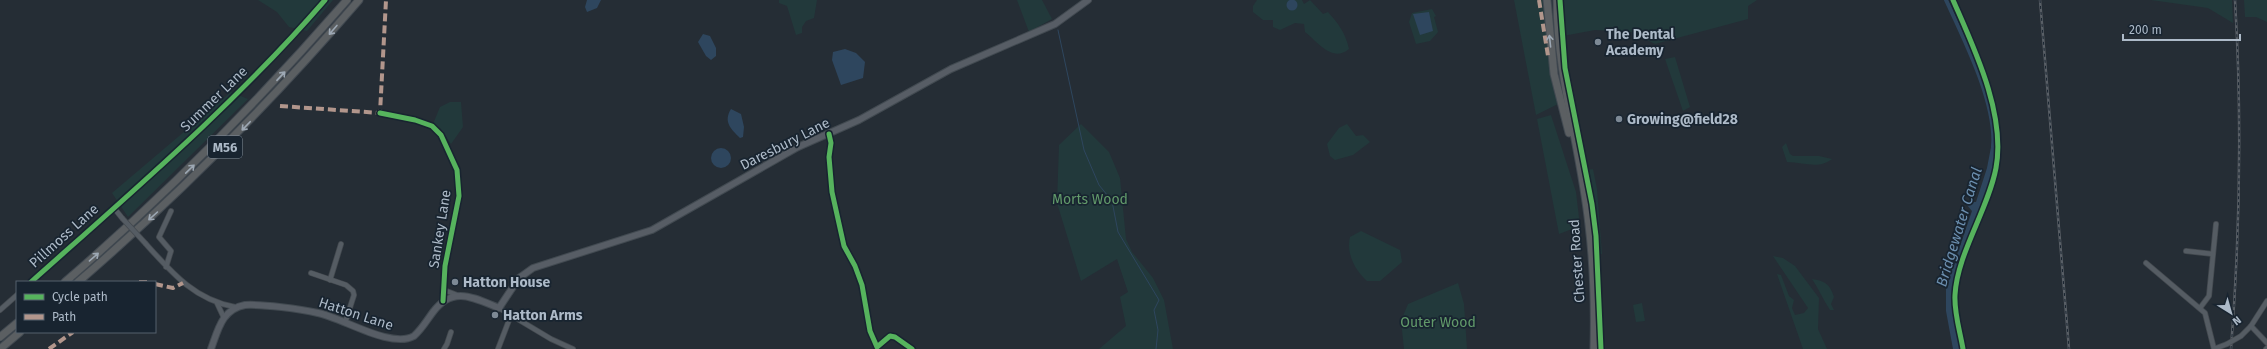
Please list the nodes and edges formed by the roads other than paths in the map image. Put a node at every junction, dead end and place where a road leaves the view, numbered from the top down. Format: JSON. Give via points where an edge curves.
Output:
{"nodes":[{"id":1,"x":326,"y":0,"type":"edge"},
{"id":2,"x":347,"y":0,"type":"edge"},
{"id":3,"x":359,"y":0,"type":"edge"},
{"id":4,"x":1088,"y":0,"type":"edge"},
{"id":5,"x":1547,"y":0,"type":"edge"},
{"id":6,"x":1551,"y":0,"type":"edge"},
{"id":7,"x":1556,"y":0,"type":"edge"},
{"id":8,"x":1549,"y":11,"type":"junction"},
{"id":9,"x":380,"y":113,"type":"dead end"},
{"id":10,"x":829,"y":134,"type":"junction"},
{"id":11,"x":1580,"y":171,"type":"junction"},
{"id":12,"x":114,"y":208,"type":"junction"},
{"id":13,"x":171,"y":211,"type":"dead end"},
{"id":14,"x":2216,"y":224,"type":"dead end"},
{"id":15,"x":341,"y":244,"type":"dead end"},
{"id":16,"x":2186,"y":251,"type":"dead end"},
{"id":17,"x":2213,"y":254,"type":"junction"},
{"id":18,"x":2146,"y":263,"type":"dead end"},
{"id":19,"x":166,"y":267,"type":"junction"},
{"id":20,"x":311,"y":273,"type":"dead end"},
{"id":21,"x":330,"y":280,"type":"junction"},
{"id":22,"x":32,"y":281,"type":"edge"},
{"id":23,"x":66,"y":281,"type":"edge"},
{"id":24,"x":79,"y":281,"type":"edge"},
{"id":25,"x":444,"y":290,"type":"junction"},
{"id":26,"x":16,"y":295,"type":"edge"},
{"id":27,"x":457,"y":295,"type":"junction"},
{"id":28,"x":443,"y":301,"type":"junction"},
{"id":29,"x":2267,"y":301,"type":"edge"},
{"id":30,"x":217,"y":303,"type":"junction"},
{"id":31,"x":235,"y":308,"type":"junction"},
{"id":32,"x":499,"y":308,"type":"junction"},
{"id":33,"x":2200,"y":308,"type":"junction"},
{"id":34,"x":0,"y":310,"type":"edge"},
{"id":35,"x":511,"y":315,"type":"junction"},
{"id":36,"x":224,"y":318,"type":"junction"},
{"id":37,"x":345,"y":323,"type":"junction"},
{"id":38,"x":16,"y":324,"type":"edge"},
{"id":39,"x":2251,"y":326,"type":"junction"},
{"id":40,"x":451,"y":332,"type":"dead end"},
{"id":41,"x":19,"y":333,"type":"edge"},
{"id":42,"x":0,"y":338,"type":"edge"},
{"id":43,"x":2267,"y":343,"type":"edge"},
{"id":44,"x":0,"y":349,"type":"edge"},
{"id":45,"x":211,"y":349,"type":"edge"},
{"id":46,"x":444,"y":349,"type":"edge"},
{"id":47,"x":498,"y":349,"type":"edge"},
{"id":48,"x":573,"y":349,"type":"edge"},
{"id":49,"x":912,"y":349,"type":"edge"},
{"id":50,"x":1594,"y":349,"type":"edge"},
{"id":51,"x":2214,"y":349,"type":"edge"}],
"edges":[{"from":1,"to":12,"type":"street","name":"Summer Lane","via":[[184,146]]},
{"from":23,"to":2,"type":"highway","number":"M56","one_way":true,"via":[[202,157],[282,75]]},
{"from":3,"to":24,"type":"highway","number":"M56","one_way":true,"via":[[298,71],[223,149],[162,208]]},
{"from":4,"to":10,"type":"main road","name":"Daresbury Lane","via":[[1055,24],[951,69],[871,114]]},
{"from":5,"to":8,"type":"highway","name":"Chester Road"},
{"from":6,"to":8,"type":"main road"},
{"from":7,"to":11,"type":"highway","name":"Chester Road","via":[[1561,69]]},
{"from":11,"to":8,"type":"highway","name":"Chester Road","one_way":true,"via":[[1554,74],[1549,37]]},
{"from":9,"to":25,"type":"street","name":"Sankey Lane","via":[[432,126],[441,135],[456,170],[459,196],[445,266]]},
{"from":10,"to":32,"type":"main road","name":"Daresbury Lane","via":[[792,151],[652,230],[615,244],[533,268],[519,278]]},
{"from":10,"to":49,"type":"street","via":[[832,192],[844,246],[862,285],[870,331],[877,347],[890,336],[895,336]]},
{"from":11,"to":50,"type":"highway","name":"Chester Road","via":[[1589,224]]},
{"from":12,"to":19,"type":"street","name":"Pillmoss Lane","bridge":true},
{"from":12,"to":22,"type":"street","name":"Pillmoss Lane"},
{"from":13,"to":19,"type":"street","via":[[159,237],[171,251]]},
{"from":14,"to":17,"type":"street"},
{"from":15,"to":21,"type":"street"},
{"from":16,"to":17,"type":"street"},
{"from":17,"to":33,"type":"street","via":[[2209,296]]},
{"from":18,"to":33,"type":"street"},
{"from":19,"to":30,"type":"street","name":"Pillmoss Lane","via":[[193,291]]},
{"from":20,"to":21,"type":"street"},
{"from":21,"to":37,"type":"street","via":[[346,285],[354,291]]},
{"from":25,"to":27,"type":"street"},
{"from":25,"to":28,"type":"street","name":"Sankey Lane"},
{"from":26,"to":34,"type":"street"},
{"from":27,"to":28,"type":"main road","name":"Hatton Lane"},
{"from":27,"to":32,"type":"main road","via":[[469,296]]},
{"from":28,"to":37,"type":"main road","name":"Hatton Lane","via":[[417,334],[404,340],[388,339]]},
{"from":29,"to":39,"type":"street"},
{"from":30,"to":31,"type":"street","name":"Pillmoss Lane"},
{"from":30,"to":36,"type":"street"},
{"from":31,"to":36,"type":"main road"},
{"from":31,"to":37,"type":"main road","name":"Hatton Lane","via":[[253,305],[317,313]]},
{"from":32,"to":35,"type":"street"},
{"from":33,"to":51,"type":"street","via":[[2207,319]]},
{"from":35,"to":47,"type":"street"},
{"from":35,"to":48,"type":"street"},
{"from":36,"to":45,"type":"main road"},
{"from":38,"to":42,"type":"highway"},
{"from":39,"to":43,"type":"street"},
{"from":39,"to":51,"type":"street","bridge":true,"via":[[2240,336]]},
{"from":40,"to":46,"type":"street"},
{"from":41,"to":44,"type":"highway"}]}
